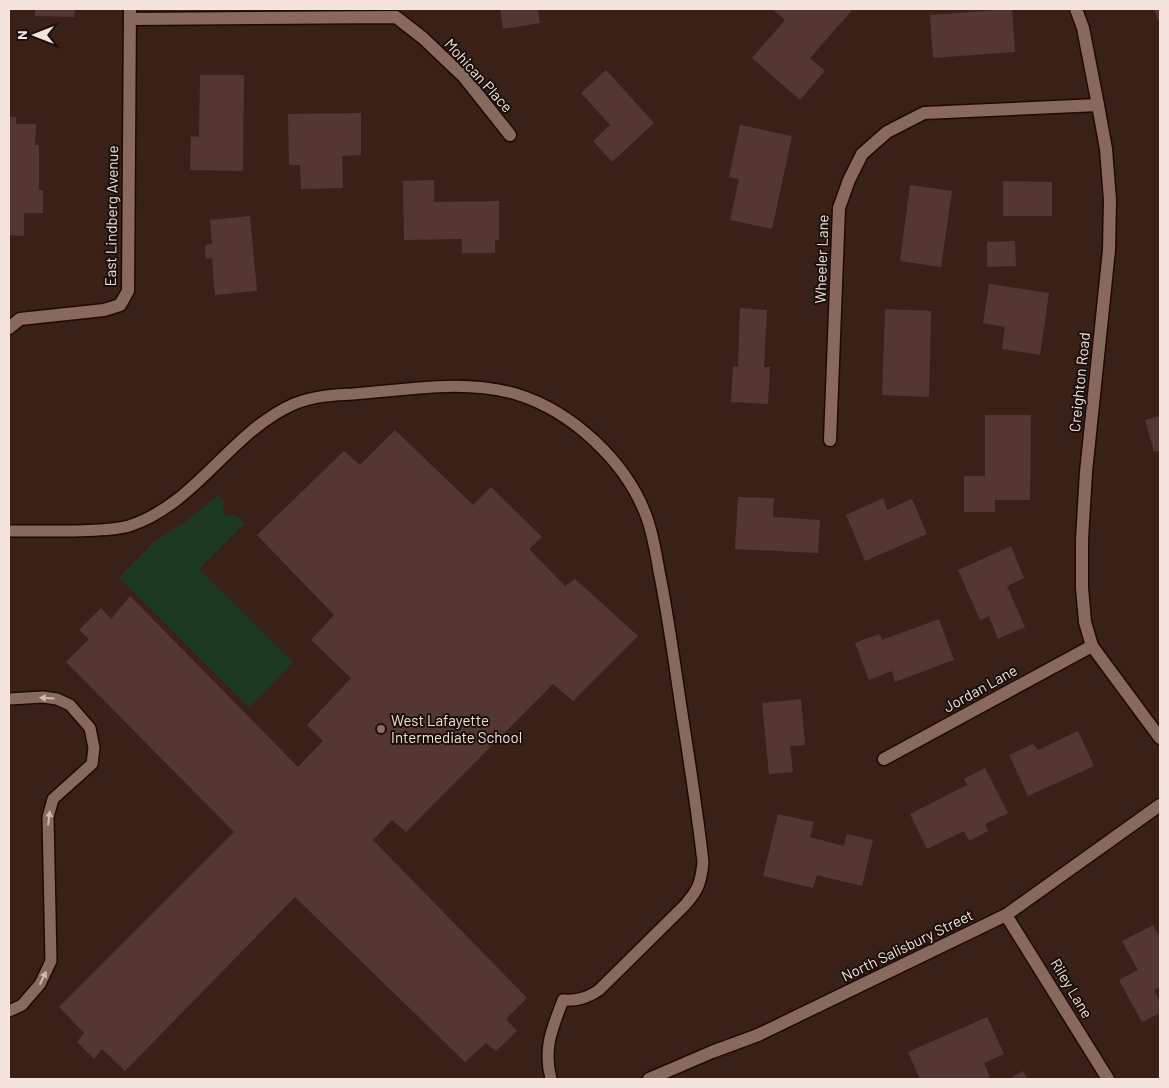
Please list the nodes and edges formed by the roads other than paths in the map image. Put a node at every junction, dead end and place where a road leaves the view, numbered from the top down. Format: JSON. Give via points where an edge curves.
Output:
{"nodes":[{"id":1,"x":1076,"y":9,"type":"edge"},
{"id":2,"x":398,"y":13,"type":"edge"},
{"id":3,"x":130,"y":14,"type":"edge"},
{"id":4,"x":1098,"y":105,"type":"junction"},
{"id":5,"x":510,"y":135,"type":"dead end"},
{"id":6,"x":9,"y":328,"type":"edge"},
{"id":7,"x":830,"y":440,"type":"dead end"},
{"id":8,"x":9,"y":531,"type":"edge"},
{"id":9,"x":1092,"y":646,"type":"junction"},
{"id":10,"x":9,"y":699,"type":"edge"},
{"id":11,"x":1160,"y":738,"type":"edge"},
{"id":12,"x":884,"y":759,"type":"dead end"},
{"id":13,"x":1160,"y":806,"type":"edge"},
{"id":14,"x":1006,"y":915,"type":"junction"},
{"id":15,"x":9,"y":1011,"type":"edge"},
{"id":16,"x":551,"y":1079,"type":"edge"},
{"id":17,"x":649,"y":1079,"type":"edge"},
{"id":18,"x":1108,"y":1079,"type":"edge"}],
"edges":[{"from":1,"to":4,"type":"street","name":"Creighton Road","via":[[1083,28]]},
{"from":2,"to":3,"type":"street","name":"Mohican Place"},
{"from":2,"to":5,"type":"street","name":"Mohican Place","via":[[464,78]]},
{"from":3,"to":6,"type":"street","name":"East Lindberg Avenue","via":[[128,292],[120,305],[104,310],[20,319]]},
{"from":4,"to":7,"type":"street","name":"Wheeler Lane","via":[[924,113],[887,132],[862,154],[848,180],[839,208]]},
{"from":4,"to":9,"type":"street","name":"Creighton Road","via":[[1110,200],[1109,250],[1082,539],[1085,622]]},
{"from":8,"to":16,"type":"lane","via":[[114,529],[150,517],[196,485],[258,425],[296,404],[319,396],[456,386],[489,389],[542,404],[605,451],[637,495],[653,542],[664,595],[703,862],[696,892],[599,990],[574,1001],[563,1000],[548,1047]]},
{"from":9,"to":11,"type":"street","name":"Creighton Road"},
{"from":9,"to":12,"type":"street","name":"Jordan Lane"},
{"from":15,"to":10,"type":"lane","one_way":true,"via":[[22,1005],[40,984],[50,961],[48,817],[54,799],[92,764],[94,748],[90,728],[70,705],[43,697]]},
{"from":13,"to":14,"type":"street","name":"North Salisbury Street"},
{"from":14,"to":17,"type":"street","name":"North Salisbury Street","via":[[758,1035]]},
{"from":14,"to":18,"type":"street","name":"Riley Lane"}]}
